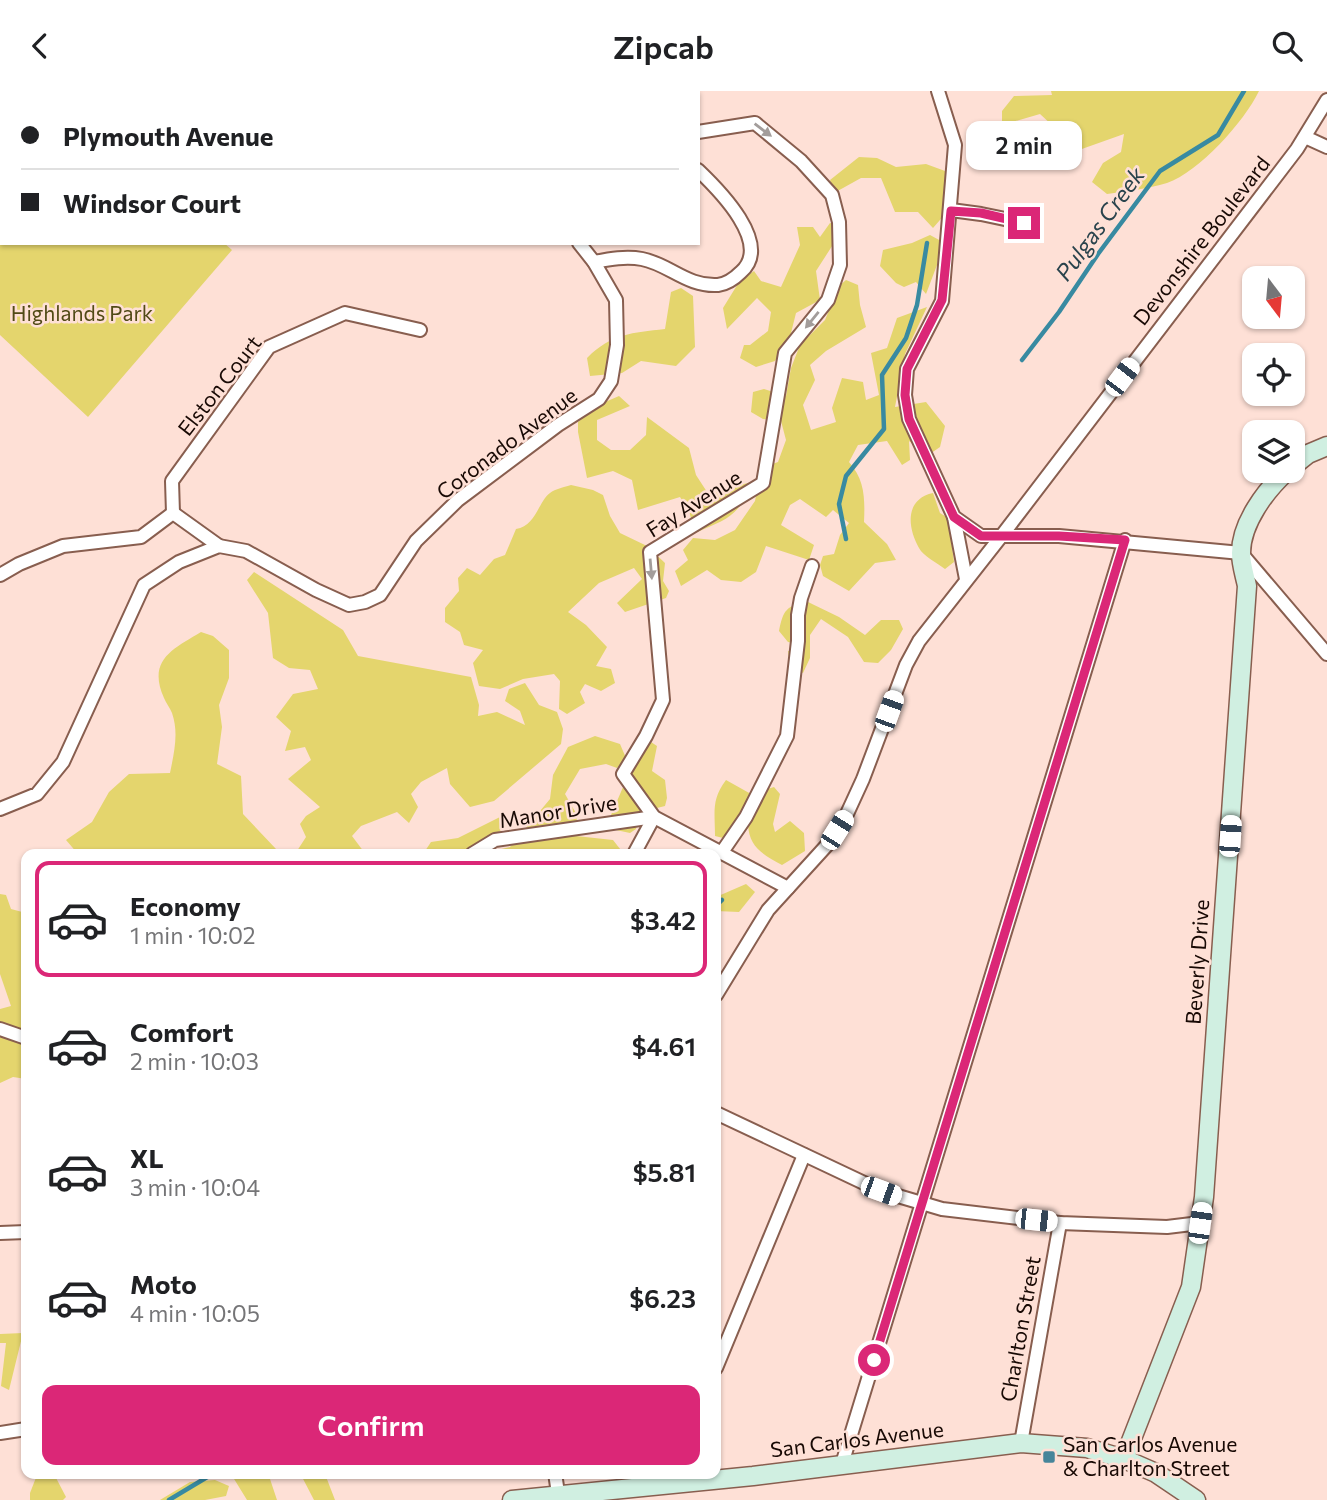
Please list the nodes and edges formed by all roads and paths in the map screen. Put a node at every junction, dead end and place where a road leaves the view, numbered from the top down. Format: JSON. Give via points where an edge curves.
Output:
{"nodes":[{"id":1,"x":938,"y":91,"type":"edge"},
{"id":2,"x":1327,"y":100,"type":"edge"},
{"id":3,"x":700,"y":132,"type":"edge"},
{"id":4,"x":1305,"y":137,"type":"junction"},
{"id":5,"x":1327,"y":147,"type":"edge"},
{"id":6,"x":700,"y":172,"type":"edge"},
{"id":7,"x":951,"y":211,"type":"junction"},
{"id":8,"x":1024,"y":223,"type":"dead end"},
{"id":9,"x":581,"y":245,"type":"edge"},
{"id":10,"x":594,"y":262,"type":"junction"},
{"id":11,"x":420,"y":330,"type":"dead end"},
{"id":12,"x":1327,"y":446,"type":"edge"},
{"id":13,"x":1305,"y":456,"type":"edge"},
{"id":14,"x":1276,"y":483,"type":"edge"},
{"id":15,"x":173,"y":513,"type":"junction"},
{"id":16,"x":954,"y":517,"type":"junction"},
{"id":17,"x":1003,"y":534,"type":"junction"},
{"id":18,"x":1125,"y":540,"type":"junction"},
{"id":19,"x":219,"y":546,"type":"junction"},
{"id":20,"x":1241,"y":553,"type":"junction"},
{"id":21,"x":812,"y":566,"type":"dead end"},
{"id":22,"x":0,"y":575,"type":"edge"},
{"id":23,"x":966,"y":579,"type":"junction"},
{"id":24,"x":1327,"y":654,"type":"edge"},
{"id":25,"x":0,"y":809,"type":"edge"},
{"id":26,"x":654,"y":817,"type":"junction"},
{"id":27,"x":481,"y":849,"type":"edge"},
{"id":28,"x":637,"y":849,"type":"edge"},
{"id":29,"x":716,"y":849,"type":"edge"},
{"id":30,"x":722,"y":852,"type":"joint"},
{"id":31,"x":788,"y":888,"type":"junction"},
{"id":32,"x":721,"y":987,"type":"edge"},
{"id":33,"x":0,"y":1029,"type":"edge"},
{"id":34,"x":21,"y":1036,"type":"edge"},
{"id":35,"x":721,"y":1115,"type":"edge"},
{"id":36,"x":804,"y":1155,"type":"junction"},
{"id":37,"x":921,"y":1204,"type":"junction"},
{"id":38,"x":1060,"y":1223,"type":"junction"},
{"id":39,"x":1200,"y":1223,"type":"junction"},
{"id":40,"x":21,"y":1232,"type":"edge"},
{"id":41,"x":0,"y":1233,"type":"edge"},
{"id":42,"x":721,"y":1356,"type":"edge"},
{"id":43,"x":21,"y":1430,"type":"edge"},
{"id":44,"x":0,"y":1433,"type":"edge"},
{"id":45,"x":1021,"y":1443,"type":"junction"},
{"id":46,"x":1124,"y":1459,"type":"junction"},
{"id":47,"x":842,"y":1464,"type":"junction"},
{"id":48,"x":721,"y":1477,"type":"edge"},
{"id":49,"x":556,"y":1479,"type":"edge"},
{"id":50,"x":664,"y":1479,"type":"edge"},
{"id":51,"x":559,"y":1497,"type":"edge"},
{"id":52,"x":512,"y":1500,"type":"edge"},
{"id":53,"x":1196,"y":1500,"type":"edge"}],
"edges":[{"from":1,"to":7,"type":"street","via":[[955,145]]},
{"from":2,"to":4,"type":"street","name":"Devonshire Boulevard"},
{"from":3,"to":26,"type":"street","name":"Fay Avenue","one_way":true,"via":[[755,123],[801,160],[832,195],[839,222],[840,265],[828,300],[785,353],[764,483],[650,551],[663,700],[623,773]]},
{"from":4,"to":5,"type":"street"},
{"from":4,"to":17,"type":"street","name":"Devonshire Boulevard"},
{"from":6,"to":10,"type":"street","via":[[725,196],[749,236],[751,256],[735,278],[720,285],[691,282],[644,259]]},
{"from":7,"to":8,"type":"street"},
{"from":7,"to":16,"type":"street","via":[[942,300],[907,369],[905,395],[909,419]]},
{"from":9,"to":10,"type":"street","name":"Coronado Avenue"},
{"from":10,"to":19,"type":"street","name":"Coronado Avenue","via":[[616,300],[617,345],[611,381],[599,399],[458,500],[416,541],[380,595],[349,605],[246,551]]},
{"from":11,"to":15,"type":"street","name":"Elston Court","via":[[345,313],[269,347],[172,481]]},
{"from":12,"to":13,"type":"street"},
{"from":14,"to":20,"type":"street","name":"Beverly Drive","via":[[1247,526]]},
{"from":15,"to":19,"type":"street"},
{"from":15,"to":22,"type":"street","via":[[141,537],[62,546]]},
{"from":16,"to":17,"type":"street","via":[[981,536]]},
{"from":16,"to":23,"type":"street"},
{"from":17,"to":18,"type":"street"},
{"from":17,"to":23,"type":"street","name":"Devonshire Boulevard"},
{"from":18,"to":20,"type":"street"},
{"from":18,"to":37,"type":"street"},
{"from":19,"to":25,"type":"street","via":[[179,562],[144,585],[63,762],[37,794]]},
{"from":20,"to":24,"type":"street"},
{"from":20,"to":39,"type":"street","name":"Beverly Drive","via":[[1247,586]]},
{"from":21,"to":30,"type":"street","via":[[798,615],[787,736],[746,817]]},
{"from":23,"to":31,"type":"street","name":"Devonshire Boulevard","via":[[906,665],[846,816],[828,844]]},
{"from":26,"to":27,"type":"street","name":"Manor Drive","via":[[495,841]]},
{"from":26,"to":28,"type":"street"},
{"from":26,"to":29,"type":"street","name":"Fay Avenue"},
{"from":30,"to":31,"type":"street","name":"Fay Avenue"},
{"from":31,"to":32,"type":"street","name":"Devonshire Boulevard","via":[[768,910]]},
{"from":33,"to":34,"type":"street"},
{"from":35,"to":36,"type":"street"},
{"from":36,"to":37,"type":"street"},
{"from":36,"to":42,"type":"street"},
{"from":37,"to":38,"type":"street"},
{"from":37,"to":47,"type":"street"},
{"from":38,"to":39,"type":"street","via":[[1167,1227]]},
{"from":38,"to":45,"type":"street","name":"Charlton Street"},
{"from":39,"to":46,"type":"street","name":"Beverly Drive","via":[[1191,1287]]},
{"from":40,"to":41,"type":"street"},
{"from":43,"to":44,"type":"street"},
{"from":45,"to":46,"type":"street","name":"San Carlos Avenue","via":[[1087,1448]]},
{"from":45,"to":47,"type":"street","name":"San Carlos Avenue"},
{"from":46,"to":53,"type":"street","name":"San Carlos Avenue","via":[[1156,1473]]},
{"from":47,"to":48,"type":"street","name":"San Carlos Avenue"},
{"from":49,"to":51,"type":"street"},
{"from":50,"to":51,"type":"street","name":"San Carlos Avenue"},
{"from":51,"to":52,"type":"street","name":"San Carlos Avenue"}]}
